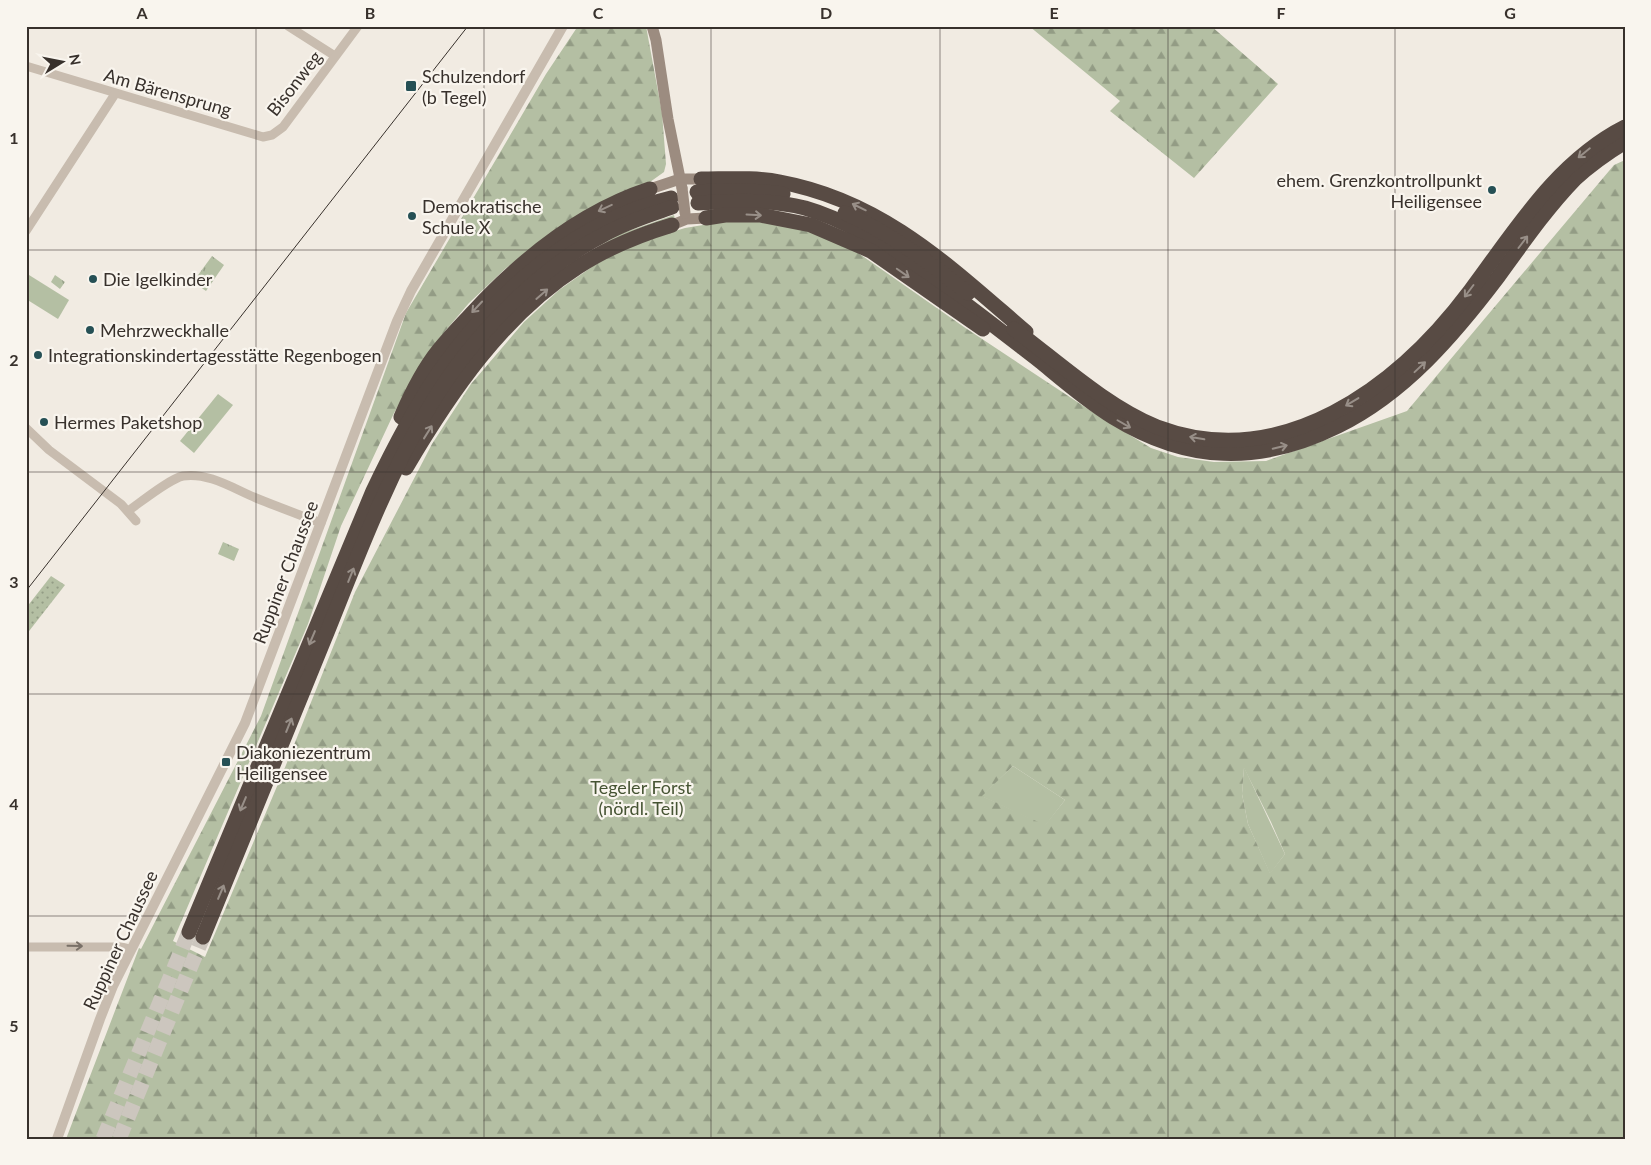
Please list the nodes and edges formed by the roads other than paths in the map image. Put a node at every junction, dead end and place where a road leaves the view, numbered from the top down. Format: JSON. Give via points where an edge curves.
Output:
{"nodes":[{"id":1,"x":288,"y":26,"type":"edge"},
{"id":2,"x":358,"y":26,"type":"edge"},
{"id":3,"x":563,"y":26,"type":"edge"},
{"id":4,"x":652,"y":26,"type":"edge"},
{"id":5,"x":336,"y":56,"type":"junction"},
{"id":6,"x":26,"y":66,"type":"edge"},
{"id":7,"x":115,"y":94,"type":"junction"},
{"id":8,"x":1625,"y":127,"type":"edge"},
{"id":9,"x":272,"y":135,"type":"joint"},
{"id":10,"x":1625,"y":142,"type":"edge"},
{"id":11,"x":650,"y":189,"type":"joint"},
{"id":12,"x":699,"y":191,"type":"joint"},
{"id":13,"x":679,"y":201,"type":"junction"},
{"id":14,"x":706,"y":218,"type":"joint"},
{"id":15,"x":672,"y":225,"type":"joint"},
{"id":16,"x":26,"y":231,"type":"edge"},
{"id":17,"x":1087,"y":392,"type":"junction"},
{"id":18,"x":26,"y":428,"type":"edge"},
{"id":19,"x":128,"y":511,"type":"junction"},
{"id":20,"x":136,"y":521,"type":"dead end"},
{"id":21,"x":321,"y":523,"type":"junction"},
{"id":22,"x":361,"y":550,"type":"junction"},
{"id":23,"x":326,"y":605,"type":"junction"},
{"id":24,"x":26,"y":947,"type":"edge"},
{"id":25,"x":130,"y":949,"type":"junction"},
{"id":26,"x":57,"y":1139,"type":"edge"}],
"edges":[{"from":1,"to":5,"type":"street"},
{"from":2,"to":5,"type":"street","name":"Bisonweg"},
{"from":3,"to":21,"type":"street","name":"Ruppiner Chaussee","via":[[411,291]]},
{"from":4,"to":13,"type":"main road"},
{"from":5,"to":9,"type":"street","name":"Bisonweg","via":[[283,127]]},
{"from":6,"to":7,"type":"street","name":"Am Bärensprung"},
{"from":7,"to":9,"type":"street","name":"Am Bärensprung","via":[[263,137]]},
{"from":7,"to":16,"type":"street"},
{"from":8,"to":17,"type":"highway","one_way":true,"via":[[1603,139],[1558,178],[1466,296],[1417,351],[1365,394],[1331,414],[1301,427],[1261,438],[1206,439],[1156,426]]},
{"from":17,"to":10,"type":"highway","one_way":true,"via":[[1111,416],[1149,437],[1182,449],[1214,454],[1248,453],[1294,444],[1340,425],[1383,398],[1428,359],[1471,311],[1549,208],[1595,162]]},
{"from":11,"to":13,"type":"main road"},
{"from":11,"to":23,"type":"highway","one_way":true,"via":[[593,214],[545,245],[495,288],[438,351],[414,389],[370,484],[348,535]]},
{"from":12,"to":13,"type":"main road"},
{"from":12,"to":17,"type":"highway","via":[[766,192],[804,199],[850,215],[923,259]]},
{"from":13,"to":14,"type":"main road"},
{"from":13,"to":15,"type":"main road"},
{"from":13,"to":22,"type":"highway","via":[[604,234],[577,250],[527,289],[490,328],[430,404],[395,470]]},
{"from":13,"to":23,"type":"highway","via":[[628,210],[564,246],[508,293],[473,329],[437,375],[392,452]]},
{"from":14,"to":17,"type":"highway","one_way":true,"via":[[740,214],[778,217],[811,225],[872,251],[946,304]]},
{"from":22,"to":15,"type":"highway","one_way":true,"via":[[443,408],[504,331],[546,291],[577,268],[629,240]]},
{"from":18,"to":19,"type":"street","via":[[49,450]]},
{"from":19,"to":20,"type":"street"},
{"from":19,"to":21,"type":"street","via":[[183,476],[202,477]]},
{"from":21,"to":25,"type":"street","name":"Ruppiner Chaussee","via":[[245,723]]},
{"from":23,"to":22,"type":"highway","one_way":true,"via":[[196,935]]},
{"from":24,"to":25,"type":"street","one_way":true},
{"from":25,"to":26,"type":"street","name":"Ruppiner Chaussee","via":[[103,1010]]}]}
